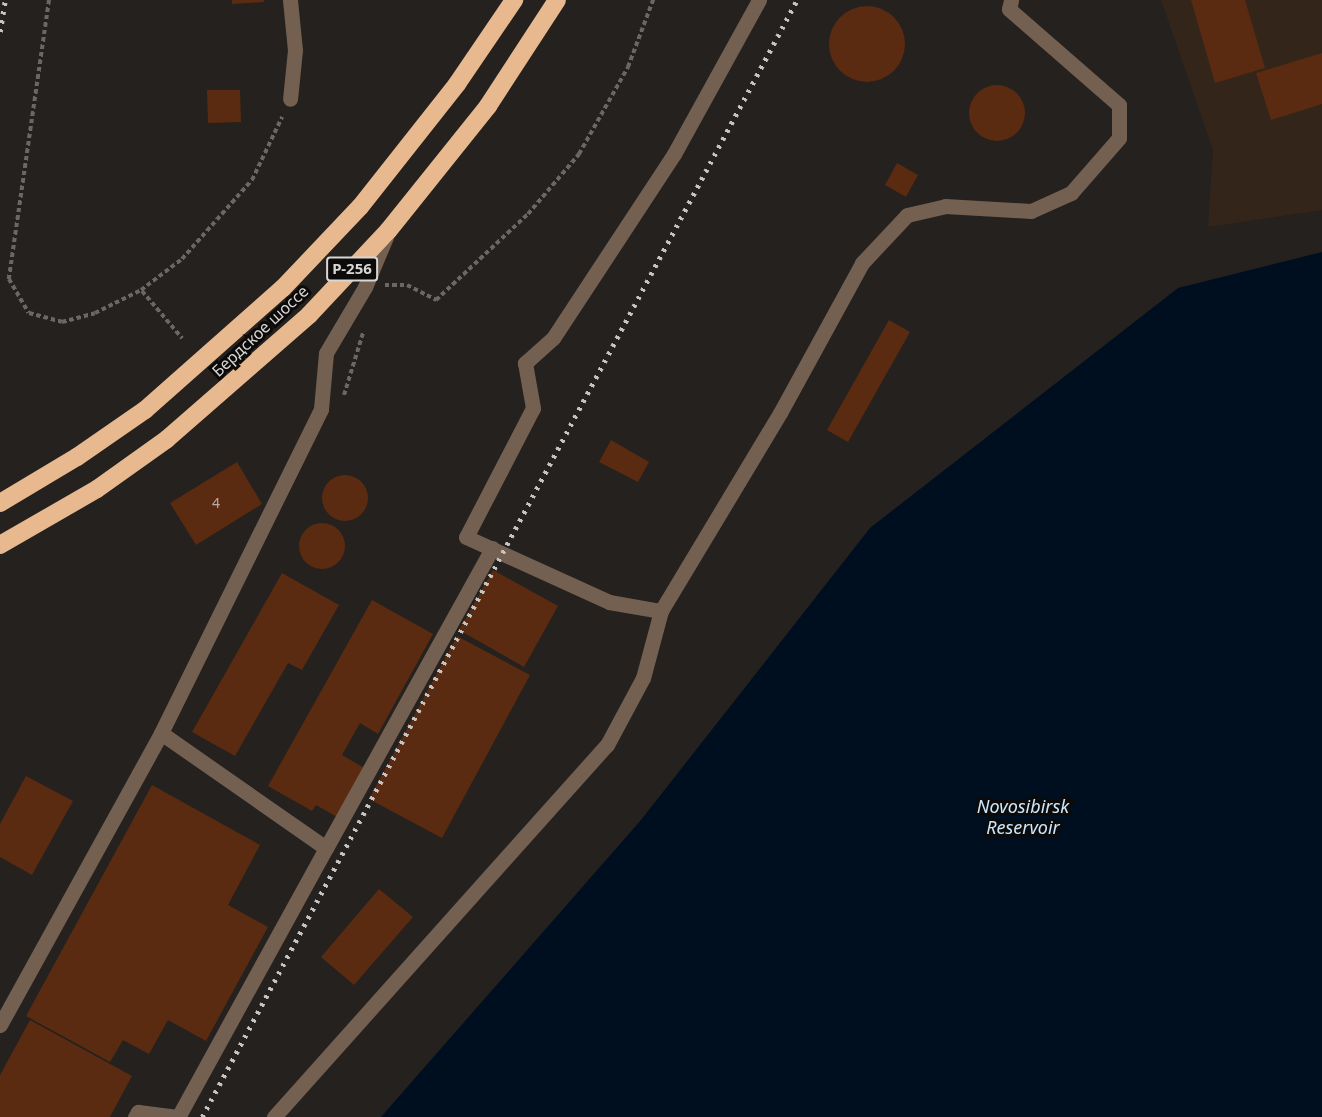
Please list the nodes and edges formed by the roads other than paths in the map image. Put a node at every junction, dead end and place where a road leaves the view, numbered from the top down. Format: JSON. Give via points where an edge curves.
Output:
{"nodes":[{"id":1,"x":290,"y":0,"type":"edge"},
{"id":2,"x":514,"y":0,"type":"edge"},
{"id":3,"x":556,"y":0,"type":"edge"},
{"id":4,"x":759,"y":0,"type":"edge"},
{"id":5,"x":1011,"y":0,"type":"edge"},
{"id":6,"x":290,"y":99,"type":"road end"},
{"id":7,"x":388,"y":231,"type":"junction"},
{"id":8,"x":0,"y":503,"type":"edge"},
{"id":9,"x":0,"y":546,"type":"edge"},
{"id":10,"x":492,"y":548,"type":"junction"},
{"id":11,"x":661,"y":611,"type":"junction"},
{"id":12,"x":161,"y":733,"type":"junction"},
{"id":13,"x":326,"y":848,"type":"junction"},
{"id":14,"x":0,"y":1025,"type":"edge"},
{"id":15,"x":135,"y":1117,"type":"edge"},
{"id":16,"x":178,"y":1117,"type":"edge"},
{"id":17,"x":274,"y":1117,"type":"edge"}],
"edges":[{"from":1,"to":6,"type":"street","via":[[295,51]]},
{"from":2,"to":8,"type":"highway","name":"Бердское шоссе","number":"Р-256","via":[[458,84],[367,198],[283,288],[145,410],[76,458]]},
{"from":3,"to":7,"type":"highway","name":"Бердское шоссе","number":"Р-256","via":[[488,106]]},
{"from":4,"to":10,"type":"street","via":[[674,154],[553,338],[525,363],[533,408],[466,537]]},
{"from":5,"to":11,"type":"street","via":[[1009,9],[1119,105],[1119,138],[1071,193],[1031,211],[945,206],[907,215],[862,263],[780,413]]},
{"from":7,"to":9,"type":"highway","name":"Бердское шоссе","number":"Р-256","via":[[309,315],[167,439],[97,489]]},
{"from":7,"to":12,"type":"street","via":[[365,287],[326,353],[321,409]]},
{"from":10,"to":11,"type":"street","via":[[609,603]]},
{"from":10,"to":13,"type":"street"},
{"from":11,"to":17,"type":"street","via":[[643,678],[607,745]]},
{"from":12,"to":13,"type":"street"},
{"from":12,"to":14,"type":"street"},
{"from":13,"to":16,"type":"street"},
{"from":15,"to":16,"type":"street","via":[[138,1112]]}]}
